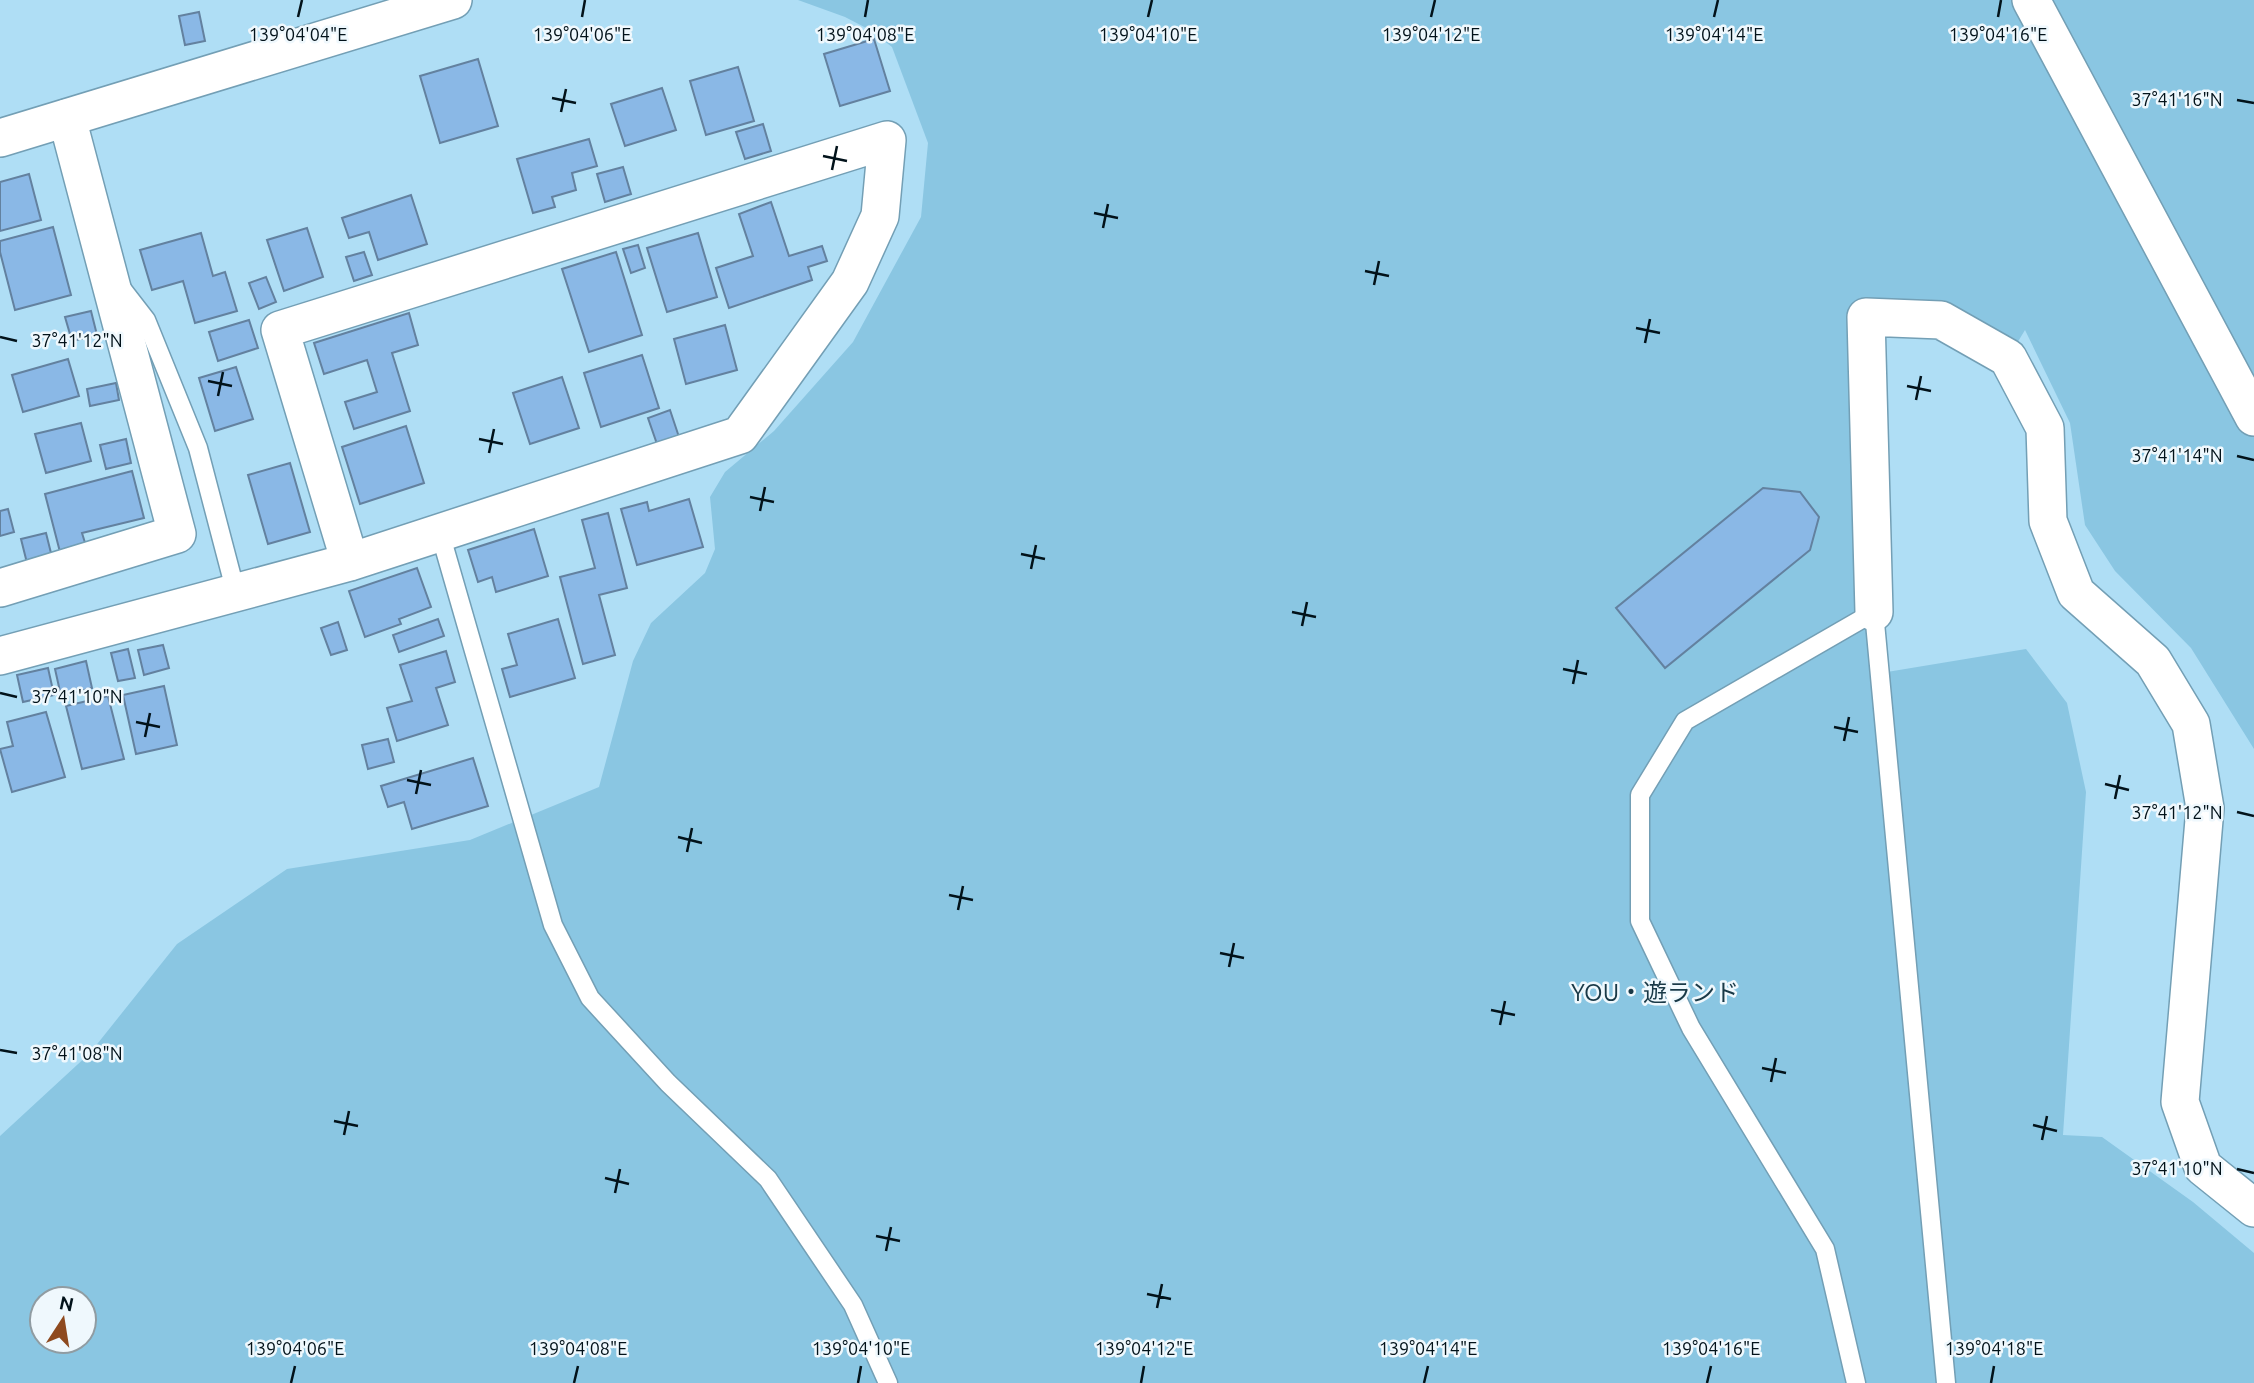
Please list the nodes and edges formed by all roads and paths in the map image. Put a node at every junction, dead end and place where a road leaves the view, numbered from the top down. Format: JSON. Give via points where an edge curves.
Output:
{"nodes":[{"id":1,"x":453,"y":0,"type":"edge"},
{"id":2,"x":2031,"y":0,"type":"edge"},
{"id":3,"x":67,"y":118,"type":"junction"},
{"id":4,"x":0,"y":138,"type":"edge"},
{"id":5,"x":108,"y":270,"type":"junction"},
{"id":6,"x":2254,"y":417,"type":"edge"},
{"id":7,"x":440,"y":533,"type":"junction"},
{"id":8,"x":350,"y":562,"type":"junction"},
{"id":9,"x":0,"y":588,"type":"edge"},
{"id":10,"x":236,"y":593,"type":"junction"},
{"id":11,"x":1874,"y":612,"type":"junction"},
{"id":12,"x":0,"y":656,"type":"edge"},
{"id":13,"x":2254,"y":1208,"type":"edge"},
{"id":14,"x":888,"y":1383,"type":"edge"},
{"id":15,"x":1856,"y":1383,"type":"edge"},
{"id":16,"x":1946,"y":1383,"type":"edge"}],
"edges":[{"from":1,"to":3,"type":"street"},
{"from":2,"to":6,"type":"street"},
{"from":3,"to":4,"type":"street"},
{"from":3,"to":5,"type":"street"},
{"from":5,"to":9,"type":"street","via":[[177,534]]},
{"from":5,"to":10,"type":"lane","via":[[146,320],[198,448]]},
{"from":7,"to":8,"type":"street"},
{"from":7,"to":8,"type":"street","via":[[740,435],[850,282],[880,216],[887,140],[280,330]]},
{"from":7,"to":14,"type":"lane","via":[[553,925],[590,998],[668,1083],[768,1179],[853,1305]]},
{"from":8,"to":10,"type":"street"},
{"from":10,"to":12,"type":"street"},
{"from":11,"to":13,"type":"street","via":[[1866,317],[1941,320],[2008,358],[2045,428],[2048,521],[2076,593],[2153,661],[2192,724],[2205,808],[2180,1102],[2203,1167]]},
{"from":11,"to":15,"type":"lane","via":[[1685,721],[1640,795],[1640,921],[1691,1028],[1825,1249]]},
{"from":11,"to":16,"type":"lane"}]}
